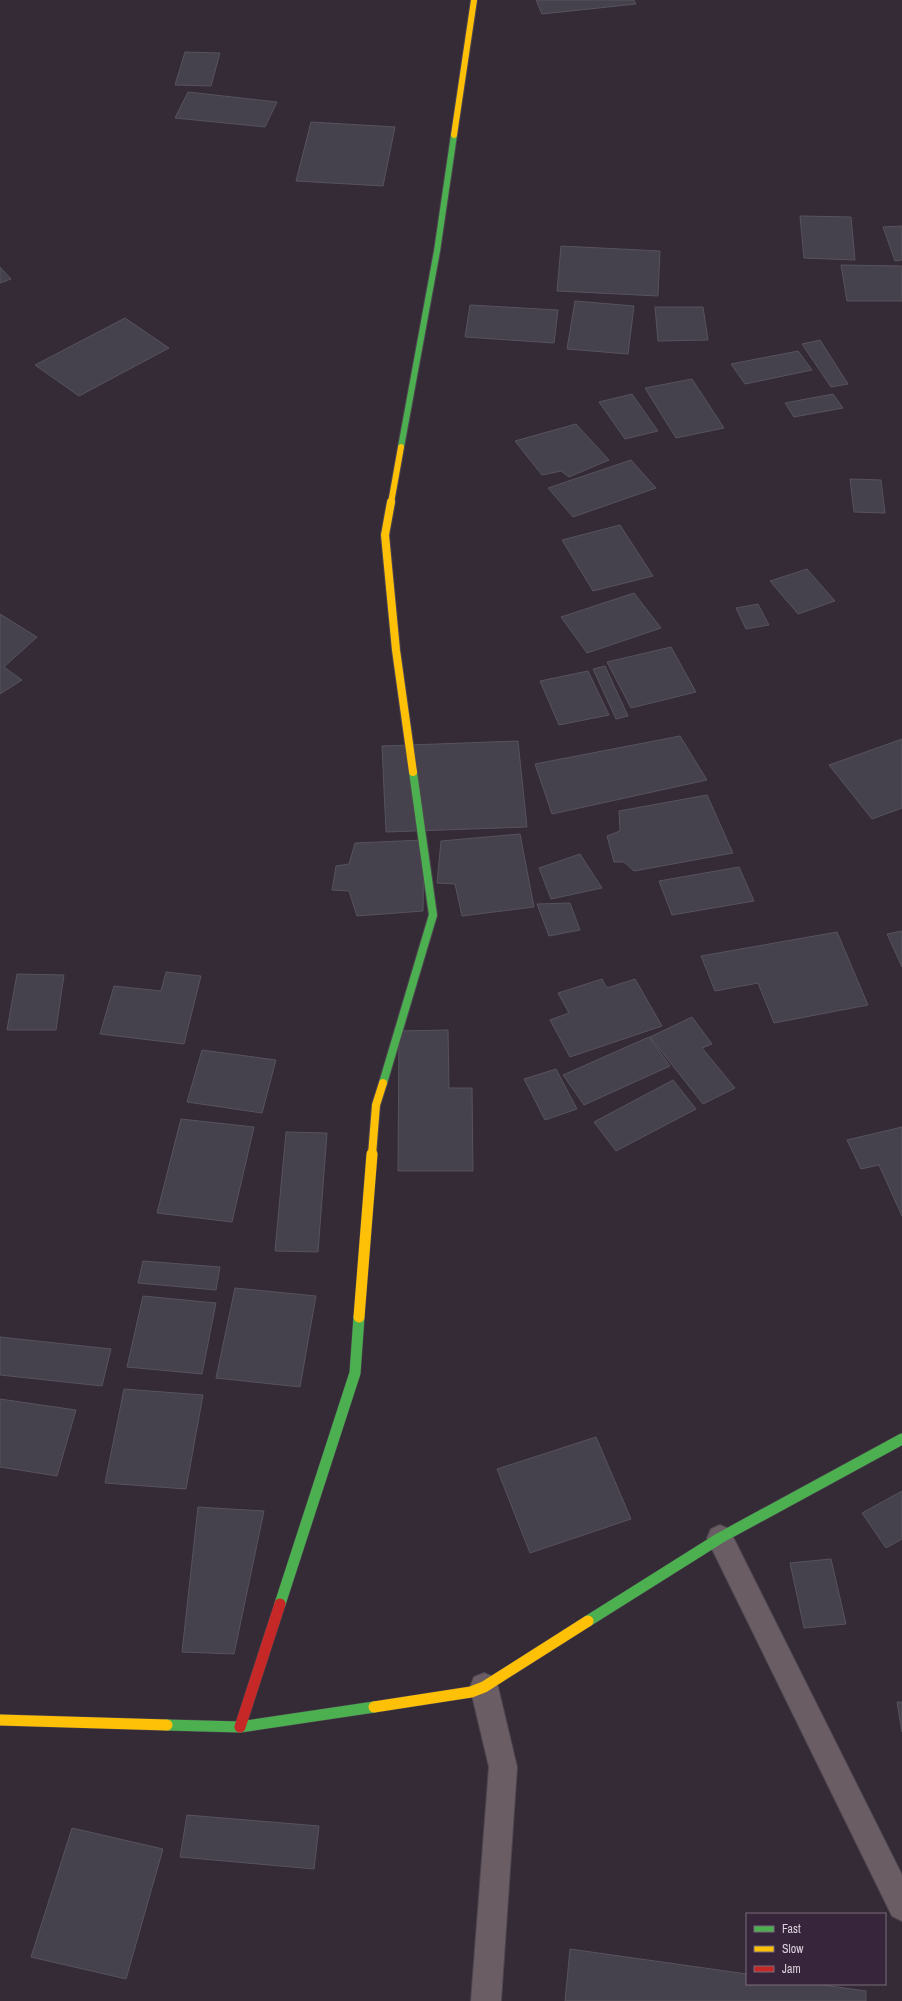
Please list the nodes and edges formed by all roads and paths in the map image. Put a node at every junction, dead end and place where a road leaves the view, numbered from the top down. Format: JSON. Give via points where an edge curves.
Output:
{"nodes":[{"id":1,"x":474,"y":0,"type":"edge"},
{"id":2,"x":902,"y":1439,"type":"edge"},
{"id":3,"x":720,"y":1538,"type":"junction"},
{"id":4,"x":484,"y":1687,"type":"junction"},
{"id":5,"x":0,"y":1720,"type":"edge"},
{"id":6,"x":240,"y":1726,"type":"junction"},
{"id":7,"x":902,"y":1906,"type":"edge"},
{"id":8,"x":486,"y":2001,"type":"edge"}],
"edges":[{"from":1,"to":6,"type":"street","via":[[437,251],[385,535],[396,650],[433,915],[376,1105],[355,1373]]},
{"from":2,"to":3,"type":"street"},
{"from":3,"to":4,"type":"street"},
{"from":3,"to":7,"type":"street"},
{"from":4,"to":6,"type":"street","via":[[471,1692]]},
{"from":4,"to":8,"type":"street","via":[[503,1767]]},
{"from":5,"to":6,"type":"street"}]}
